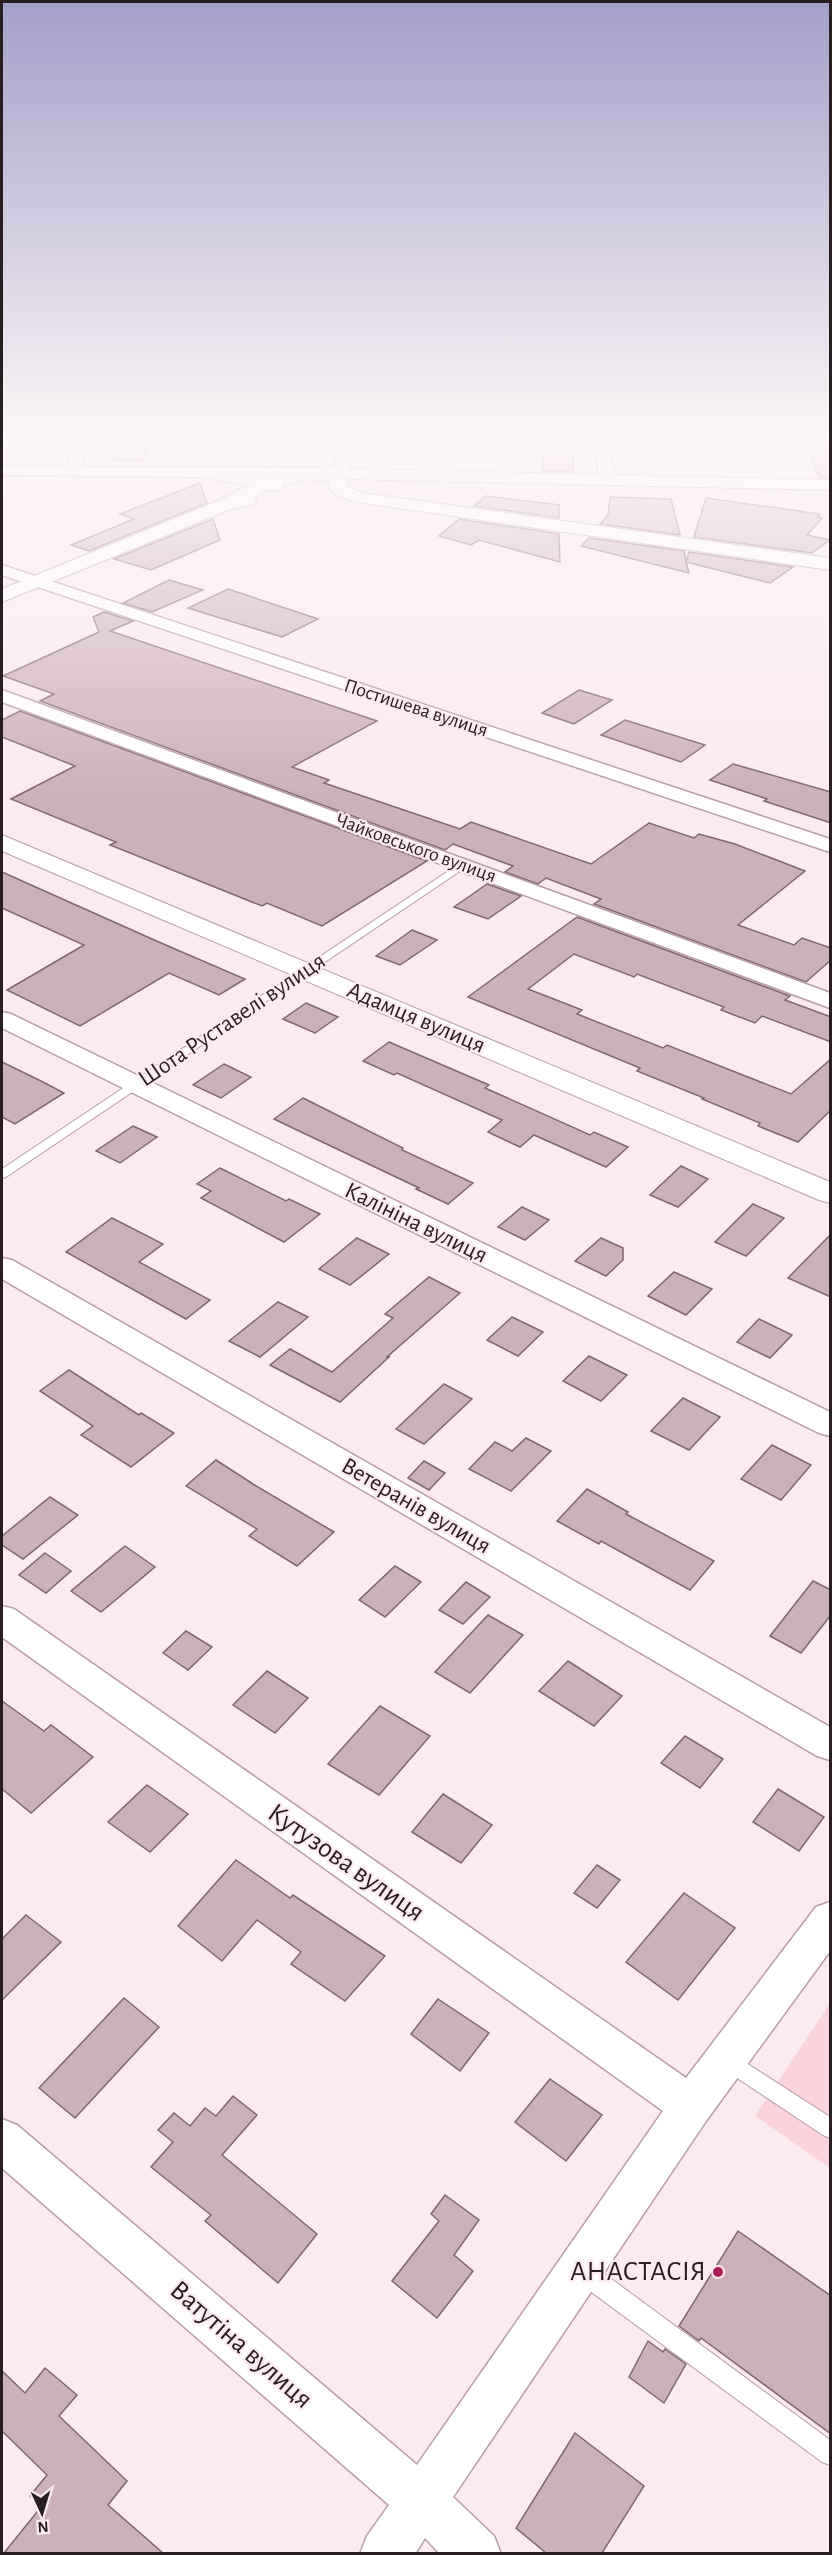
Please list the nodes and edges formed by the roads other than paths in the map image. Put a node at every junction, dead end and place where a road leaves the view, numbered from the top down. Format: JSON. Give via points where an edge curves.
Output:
{"nodes":[{"id":1,"x":100,"y":556,"type":"edge"},
{"id":2,"x":775,"y":556,"type":"edge"},
{"id":3,"x":831,"y":564,"type":"edge"},
{"id":4,"x":2,"y":570,"type":"edge"},
{"id":5,"x":38,"y":582,"type":"junction"},
{"id":6,"x":2,"y":596,"type":"edge"},
{"id":7,"x":2,"y":696,"type":"edge"},
{"id":8,"x":2,"y":842,"type":"edge"},
{"id":9,"x":831,"y":846,"type":"edge"},
{"id":10,"x":462,"y":865,"type":"junction"},
{"id":11,"x":304,"y":971,"type":"junction"},
{"id":12,"x":831,"y":1000,"type":"edge"},
{"id":13,"x":2,"y":1019,"type":"edge"},
{"id":14,"x":135,"y":1086,"type":"junction"},
{"id":15,"x":2,"y":1174,"type":"edge"},
{"id":16,"x":831,"y":1193,"type":"edge"},
{"id":17,"x":2,"y":1268,"type":"edge"},
{"id":18,"x":831,"y":1425,"type":"edge"},
{"id":19,"x":2,"y":1619,"type":"edge"},
{"id":20,"x":831,"y":1745,"type":"edge"},
{"id":21,"x":831,"y":1920,"type":"edge"},
{"id":22,"x":727,"y":2060,"type":"junction"},
{"id":23,"x":691,"y":2106,"type":"junction"},
{"id":24,"x":831,"y":2128,"type":"edge"},
{"id":25,"x":2,"y":2140,"type":"edge"},
{"id":26,"x":579,"y":2269,"type":"junction"},
{"id":27,"x":831,"y":2454,"type":"edge"},
{"id":28,"x":421,"y":2500,"type":"junction"},
{"id":29,"x":385,"y":2553,"type":"edge"},
{"id":30,"x":476,"y":2553,"type":"edge"}],
"edges":[{"from":1,"to":5,"type":"street"},
{"from":2,"to":3,"type":"street"},
{"from":4,"to":5,"type":"street","name":"Постишева вулиця"},
{"from":5,"to":6,"type":"street"},
{"from":5,"to":9,"type":"street","name":"Постишева вулиця"},
{"from":7,"to":10,"type":"street","name":"Чайковського вулиця"},
{"from":8,"to":11,"type":"street","name":"Адамця вулиця"},
{"from":10,"to":11,"type":"lane","name":"Шота Руставелі вулиця"},
{"from":10,"to":12,"type":"street","name":"Чайковського вулиця"},
{"from":11,"to":14,"type":"lane","name":"Шота Руставелі вулиця"},
{"from":11,"to":16,"type":"street","name":"Адамця вулиця"},
{"from":13,"to":14,"type":"street","name":"Калініна вулиця"},
{"from":14,"to":15,"type":"lane","name":"Шота Руставелі вулиця"},
{"from":14,"to":18,"type":"street","name":"Калініна вулиця"},
{"from":17,"to":20,"type":"street","name":"Ветеранів вулиця"},
{"from":19,"to":23,"type":"street","name":"Кутузова вулиця"},
{"from":21,"to":22,"type":"street"},
{"from":22,"to":23,"type":"street"},
{"from":22,"to":24,"type":"lane"},
{"from":23,"to":26,"type":"street"},
{"from":25,"to":28,"type":"street","name":"Ватутіна вулиця"},
{"from":26,"to":27,"type":"lane"},
{"from":26,"to":28,"type":"street"},
{"from":28,"to":29,"type":"street"},
{"from":28,"to":30,"type":"street","name":"Ватутіна вулиця"}]}
